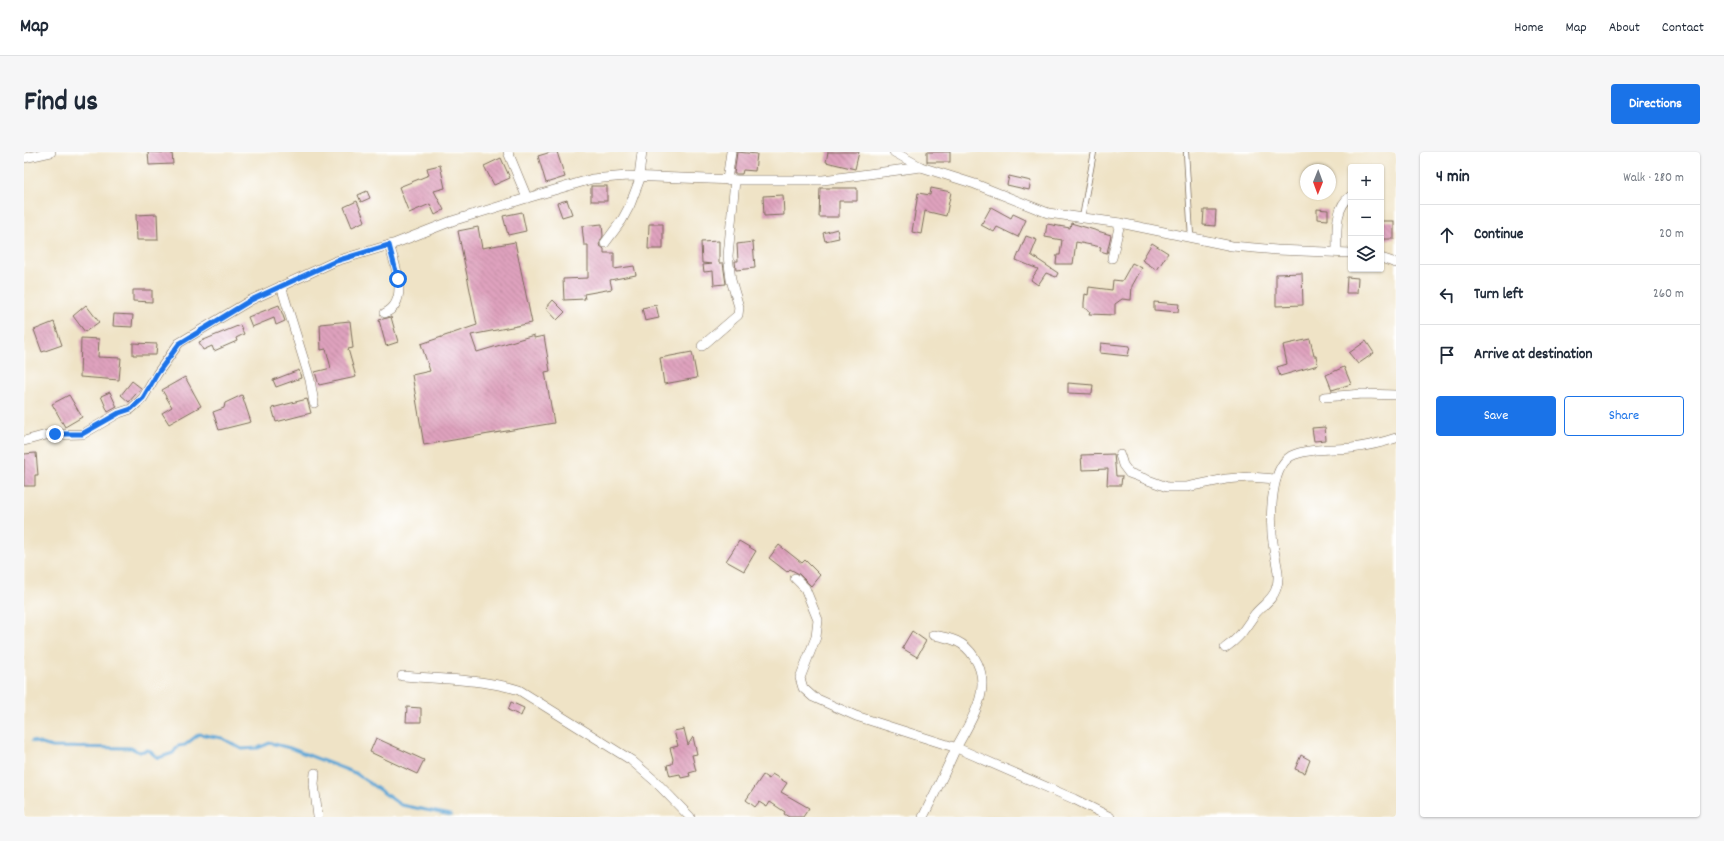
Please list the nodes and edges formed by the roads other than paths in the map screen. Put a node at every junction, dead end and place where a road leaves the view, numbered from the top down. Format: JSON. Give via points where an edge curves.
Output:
{"nodes":[{"id":1,"x":51,"y":152,"type":"edge"},
{"id":2,"x":508,"y":152,"type":"edge"},
{"id":3,"x":642,"y":152,"type":"edge"},
{"id":4,"x":731,"y":152,"type":"edge"},
{"id":5,"x":894,"y":152,"type":"edge"},
{"id":6,"x":1094,"y":152,"type":"edge"},
{"id":7,"x":1186,"y":152,"type":"edge"},
{"id":8,"x":24,"y":158,"type":"edge"},
{"id":9,"x":921,"y":167,"type":"junction"},
{"id":10,"x":640,"y":176,"type":"junction"},
{"id":11,"x":731,"y":180,"type":"junction"},
{"id":12,"x":527,"y":198,"type":"junction"},
{"id":13,"x":1348,"y":198,"type":"edge"},
{"id":14,"x":1082,"y":218,"type":"junction"},
{"id":15,"x":1120,"y":223,"type":"junction"},
{"id":16,"x":1190,"y":237,"type":"junction"},
{"id":17,"x":605,"y":243,"type":"dead end"},
{"id":18,"x":389,"y":245,"type":"junction"},
{"id":19,"x":1337,"y":252,"type":"junction"},
{"id":20,"x":1348,"y":253,"type":"edge"},
{"id":21,"x":1112,"y":258,"type":"dead end"},
{"id":22,"x":1384,"y":259,"type":"edge"},
{"id":23,"x":1396,"y":263,"type":"edge"},
{"id":24,"x":281,"y":286,"type":"junction"},
{"id":25,"x":385,"y":313,"type":"dead end"},
{"id":26,"x":702,"y":346,"type":"dead end"},
{"id":27,"x":1396,"y":395,"type":"edge"},
{"id":28,"x":1324,"y":397,"type":"dead end"},
{"id":29,"x":314,"y":403,"type":"dead end"},
{"id":30,"x":1396,"y":438,"type":"edge"},
{"id":31,"x":24,"y":441,"type":"edge"},
{"id":32,"x":1120,"y":455,"type":"dead end"},
{"id":33,"x":1276,"y":479,"type":"junction"},
{"id":34,"x":795,"y":578,"type":"dead end"},
{"id":35,"x":933,"y":635,"type":"dead end"},
{"id":36,"x":1225,"y":648,"type":"dead end"},
{"id":37,"x":402,"y":676,"type":"dead end"},
{"id":38,"x":956,"y":748,"type":"junction"},
{"id":39,"x":315,"y":773,"type":"dead end"},
{"id":40,"x":318,"y":817,"type":"edge"},
{"id":41,"x":690,"y":817,"type":"edge"},
{"id":42,"x":924,"y":817,"type":"edge"},
{"id":43,"x":1110,"y":817,"type":"edge"}],
"edges":[{"from":1,"to":8,"type":"street"},
{"from":2,"to":12,"type":"street"},
{"from":3,"to":10,"type":"street"},
{"from":4,"to":11,"type":"street"},
{"from":5,"to":9,"type":"street"},
{"from":6,"to":14,"type":"lane"},
{"from":7,"to":16,"type":"lane"},
{"from":9,"to":11,"type":"street","via":[[823,180]]},
{"from":9,"to":14,"type":"street","via":[[962,179],[1048,213]]},
{"from":10,"to":11,"type":"street"},
{"from":10,"to":12,"type":"street","via":[[592,179]]},
{"from":10,"to":17,"type":"street","via":[[630,205]]},
{"from":11,"to":26,"type":"street","via":[[728,256],[730,280],[738,302],[738,315]]},
{"from":12,"to":18,"type":"street","via":[[452,220]]},
{"from":13,"to":19,"type":"street","via":[[1338,215]]},
{"from":14,"to":15,"type":"street"},
{"from":15,"to":16,"type":"street"},
{"from":15,"to":21,"type":"street"},
{"from":16,"to":19,"type":"street","via":[[1232,246]]},
{"from":18,"to":24,"type":"street","via":[[336,261]]},
{"from":18,"to":25,"type":"street","via":[[399,292],[396,303]]},
{"from":19,"to":20,"type":"street"},
{"from":22,"to":23,"type":"street"},
{"from":24,"to":29,"type":"street","via":[[310,380]]},
{"from":24,"to":31,"type":"street","via":[[251,300],[179,344],[143,398],[131,409],[82,434],[46,435]]},
{"from":27,"to":28,"type":"street"},
{"from":30,"to":33,"type":"street","via":[[1369,446],[1292,456],[1278,470]]},
{"from":32,"to":33,"type":"street","via":[[1129,473],[1167,487],[1187,487],[1250,477]]},
{"from":33,"to":36,"type":"street","via":[[1273,502],[1274,550],[1278,581],[1276,589],[1273,597],[1255,614],[1239,638]]},
{"from":34,"to":38,"type":"street","via":[[805,588],[818,620],[814,642],[801,671],[803,688],[813,697],[856,716]]},
{"from":35,"to":38,"type":"street","via":[[952,638],[968,647],[979,664],[983,684],[976,710]]},
{"from":37,"to":41,"type":"street","via":[[482,683],[519,690],[631,760]]},
{"from":38,"to":42,"type":"street"},
{"from":38,"to":43,"type":"street"},
{"from":39,"to":40,"type":"street"}]}
